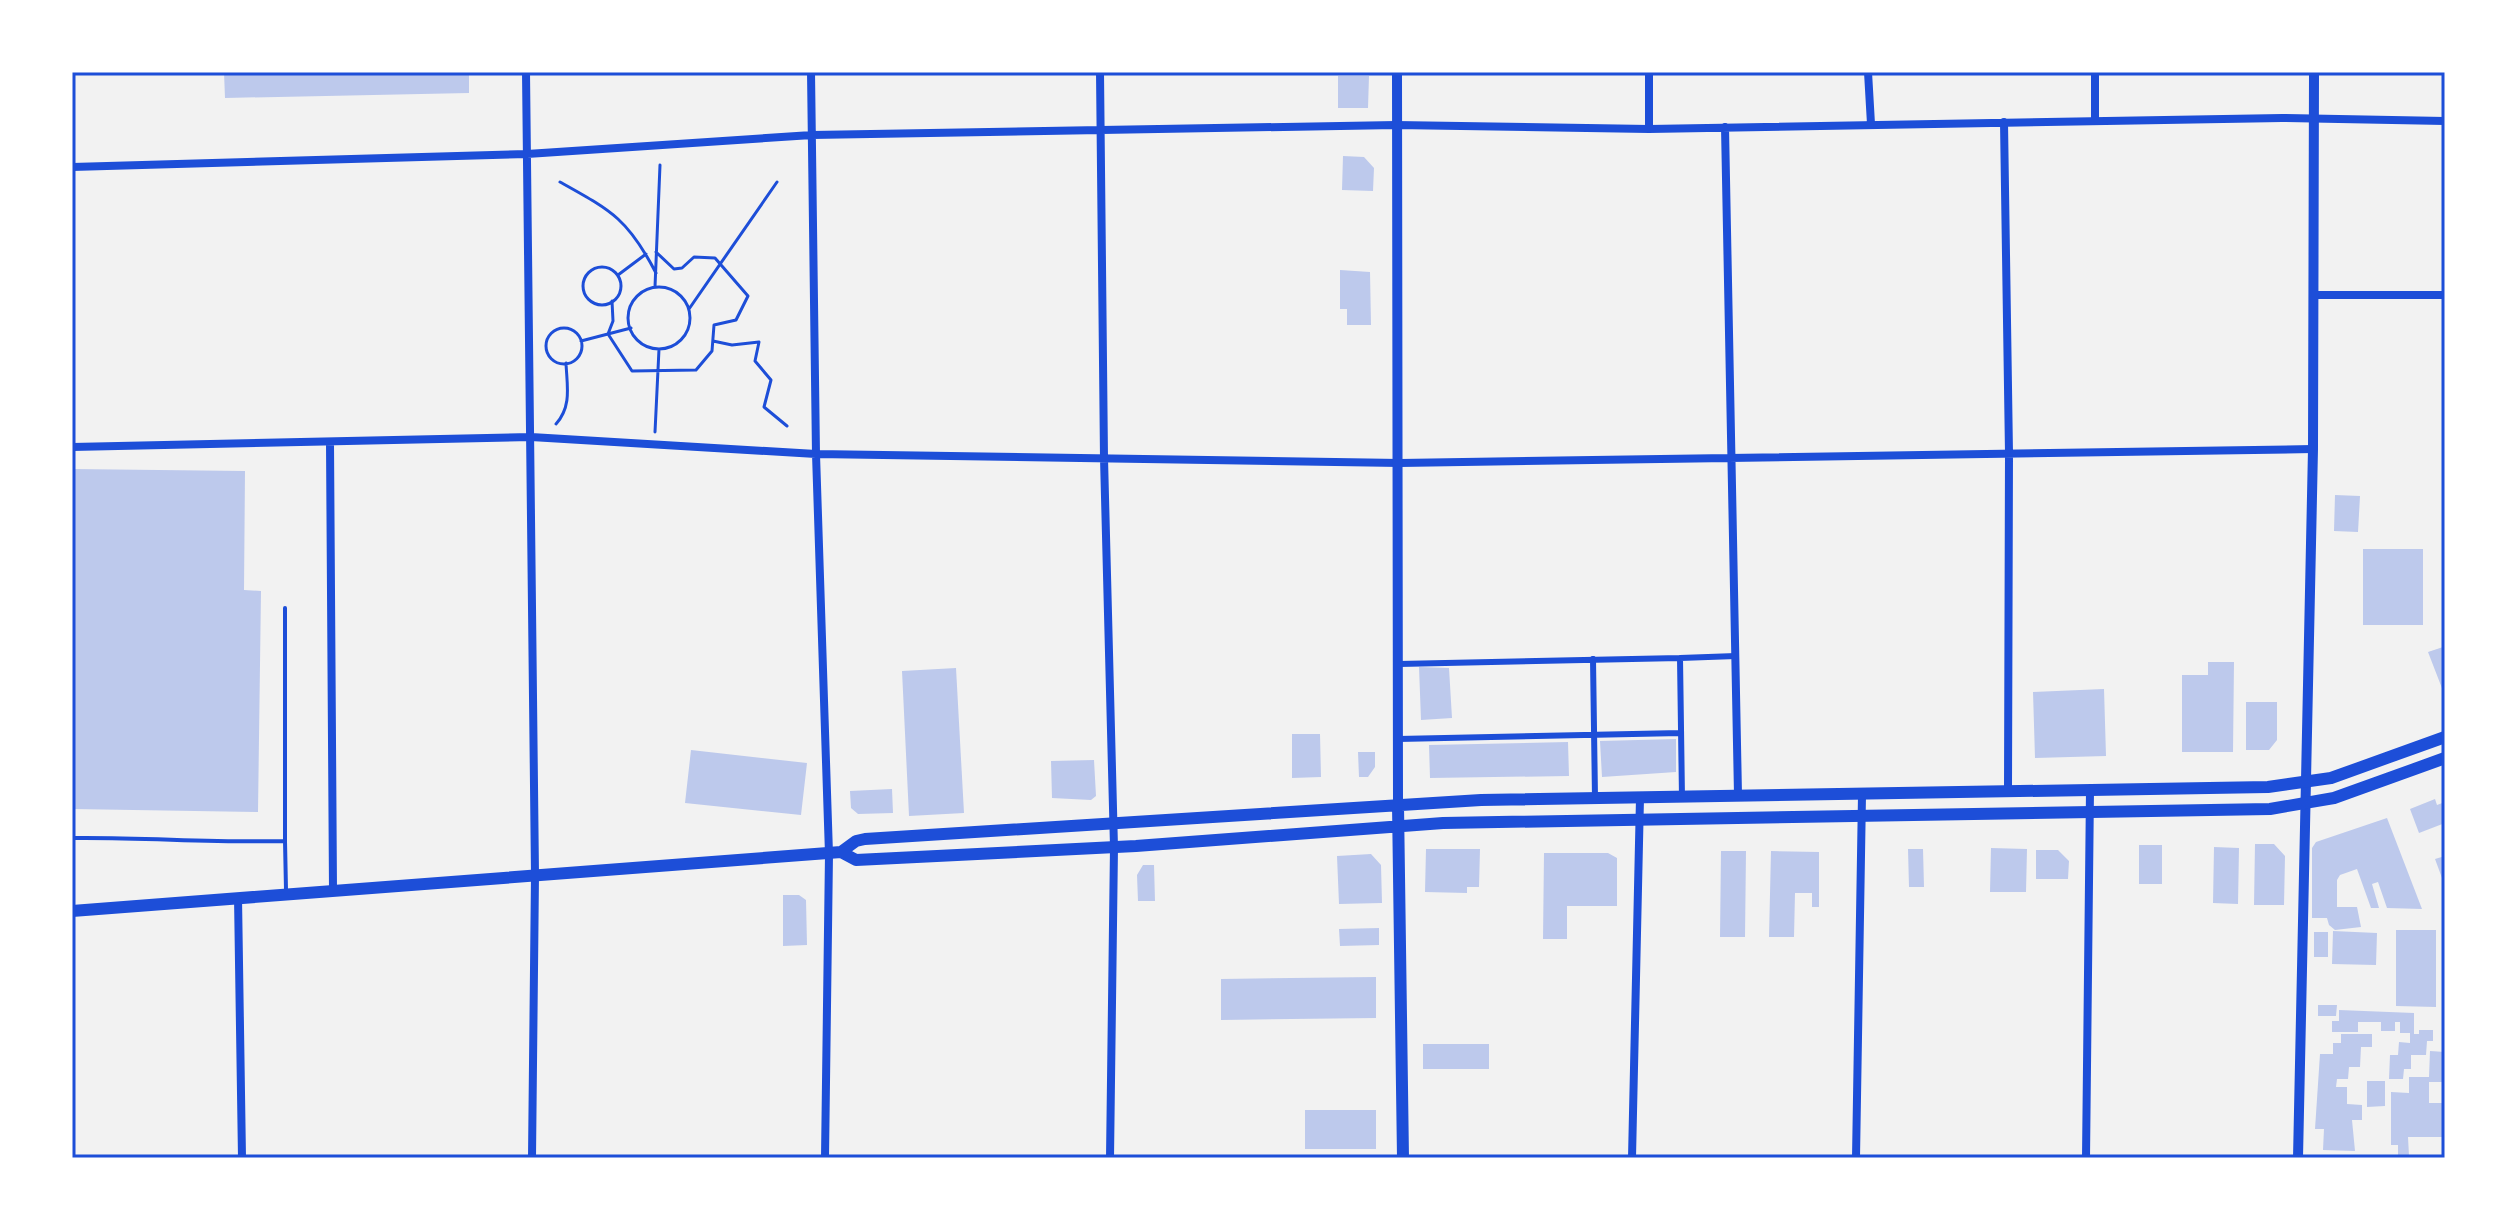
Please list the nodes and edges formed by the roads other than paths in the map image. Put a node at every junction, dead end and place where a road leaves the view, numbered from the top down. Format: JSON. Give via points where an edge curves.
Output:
{"nodes":[{"id":1,"x":526,"y":72,"type":"edge"},
{"id":2,"x":811,"y":72,"type":"edge"},
{"id":3,"x":1100,"y":72,"type":"edge"},
{"id":4,"x":1397,"y":72,"type":"edge"},
{"id":5,"x":1649,"y":72,"type":"edge"},
{"id":6,"x":1868,"y":72,"type":"edge"},
{"id":7,"x":2095,"y":72,"type":"edge"},
{"id":8,"x":2314,"y":72,"type":"edge"},
{"id":9,"x":2314,"y":119,"type":"junction"},
{"id":10,"x":2095,"y":121,"type":"junction"},
{"id":11,"x":2445,"y":121,"type":"edge"},
{"id":12,"x":2004,"y":122,"type":"junction"},
{"id":13,"x":1871,"y":124,"type":"junction"},
{"id":14,"x":1396,"y":125,"type":"junction"},
{"id":15,"x":1725,"y":127,"type":"junction"},
{"id":16,"x":1649,"y":129,"type":"junction"},
{"id":17,"x":1099,"y":132,"type":"junction"},
{"id":18,"x":812,"y":135,"type":"junction"},
{"id":19,"x":527,"y":154,"type":"junction"},
{"id":20,"x":72,"y":167,"type":"edge"},
{"id":21,"x":2313,"y":295,"type":"junction"},
{"id":22,"x":2445,"y":295,"type":"edge"},
{"id":23,"x":531,"y":437,"type":"junction"},
{"id":24,"x":330,"y":443,"type":"junction"},
{"id":25,"x":72,"y":447,"type":"edge"},
{"id":26,"x":2313,"y":449,"type":"junction"},
{"id":27,"x":2009,"y":453,"type":"junction"},
{"id":28,"x":816,"y":454,"type":"junction"},
{"id":29,"x":1104,"y":458,"type":"junction"},
{"id":30,"x":1734,"y":459,"type":"junction"},
{"id":31,"x":1400,"y":463,"type":"junction"},
{"id":32,"x":285,"y":608,"type":"dead end"},
{"id":33,"x":1736,"y":656,"type":"junction"},
{"id":34,"x":1680,"y":658,"type":"junction"},
{"id":35,"x":1593,"y":659,"type":"junction"},
{"id":36,"x":1399,"y":664,"type":"junction"},
{"id":37,"x":1681,"y":733,"type":"junction"},
{"id":38,"x":1594,"y":734,"type":"junction"},
{"id":39,"x":2445,"y":737,"type":"edge"},
{"id":40,"x":1398,"y":739,"type":"junction"},
{"id":41,"x":2445,"y":758,"type":"edge"},
{"id":42,"x":2305,"y":783,"type":"junction"},
{"id":43,"x":2008,"y":790,"type":"junction"},
{"id":44,"x":2090,"y":790,"type":"junction"},
{"id":45,"x":1738,"y":795,"type":"junction"},
{"id":46,"x":1862,"y":795,"type":"junction"},
{"id":47,"x":1595,"y":798,"type":"junction"},
{"id":48,"x":1640,"y":798,"type":"junction"},
{"id":49,"x":1682,"y":798,"type":"junction"},
{"id":50,"x":2306,"y":804,"type":"junction"},
{"id":51,"x":1398,"y":805,"type":"junction"},
{"id":52,"x":2090,"y":810,"type":"junction"},
{"id":53,"x":1862,"y":814,"type":"junction"},
{"id":54,"x":1640,"y":817,"type":"junction"},
{"id":55,"x":1399,"y":826,"type":"junction"},
{"id":56,"x":1114,"y":836,"type":"junction"},
{"id":57,"x":72,"y":838,"type":"edge"},
{"id":58,"x":285,"y":841,"type":"junction"},
{"id":59,"x":835,"y":853,"type":"junction"},
{"id":60,"x":535,"y":875,"type":"junction"},
{"id":61,"x":333,"y":889,"type":"junction"},
{"id":62,"x":286,"y":893,"type":"junction"},
{"id":63,"x":238,"y":897,"type":"junction"},
{"id":64,"x":72,"y":911,"type":"edge"},
{"id":65,"x":242,"y":1158,"type":"edge"},
{"id":66,"x":532,"y":1158,"type":"edge"},
{"id":67,"x":825,"y":1158,"type":"edge"},
{"id":68,"x":1110,"y":1158,"type":"edge"},
{"id":69,"x":1403,"y":1158,"type":"edge"},
{"id":70,"x":1632,"y":1158,"type":"edge"},
{"id":71,"x":1856,"y":1158,"type":"edge"},
{"id":72,"x":2086,"y":1158,"type":"edge"},
{"id":73,"x":2298,"y":1158,"type":"edge"}],
"edges":[{"from":1,"to":19,"type":"street"},
{"from":2,"to":18,"type":"street"},
{"from":3,"to":17,"type":"street"},
{"from":4,"to":14,"type":"street"},
{"from":5,"to":16,"type":"street"},
{"from":6,"to":13,"type":"street"},
{"from":7,"to":10,"type":"street"},
{"from":8,"to":9,"type":"street"},
{"from":9,"to":10,"type":"street"},
{"from":9,"to":11,"type":"street"},
{"from":9,"to":21,"type":"street"},
{"from":10,"to":12,"type":"street"},
{"from":12,"to":13,"type":"street"},
{"from":12,"to":27,"type":"street"},
{"from":13,"to":15,"type":"street"},
{"from":14,"to":16,"type":"street"},
{"from":14,"to":17,"type":"street"},
{"from":14,"to":31,"type":"street"},
{"from":15,"to":16,"type":"street"},
{"from":15,"to":30,"type":"street"},
{"from":17,"to":18,"type":"street"},
{"from":17,"to":29,"type":"street"},
{"from":18,"to":19,"type":"street"},
{"from":18,"to":28,"type":"street"},
{"from":19,"to":20,"type":"street"},
{"from":19,"to":23,"type":"street"},
{"from":21,"to":22,"type":"street"},
{"from":21,"to":26,"type":"street"},
{"from":23,"to":24,"type":"street"},
{"from":23,"to":28,"type":"street"},
{"from":23,"to":60,"type":"street"},
{"from":24,"to":25,"type":"street"},
{"from":24,"to":61,"type":"street"},
{"from":26,"to":27,"type":"street"},
{"from":26,"to":42,"type":"street"},
{"from":27,"to":30,"type":"street"},
{"from":27,"to":43,"type":"street"},
{"from":28,"to":29,"type":"street"},
{"from":28,"to":59,"type":"street"},
{"from":29,"to":31,"type":"street"},
{"from":29,"to":56,"type":"street"},
{"from":30,"to":31,"type":"street"},
{"from":30,"to":33,"type":"street"},
{"from":31,"to":36,"type":"street"},
{"from":32,"to":58,"type":"lane"},
{"from":33,"to":34,"type":"street"},
{"from":33,"to":45,"type":"street"},
{"from":34,"to":35,"type":"street"},
{"from":34,"to":37,"type":"street"},
{"from":35,"to":36,"type":"street"},
{"from":35,"to":38,"type":"street"},
{"from":36,"to":40,"type":"street"},
{"from":37,"to":38,"type":"street"},
{"from":37,"to":49,"type":"street"},
{"from":38,"to":40,"type":"street"},
{"from":38,"to":47,"type":"street"},
{"from":39,"to":42,"type":"main road"},
{"from":40,"to":51,"type":"street"},
{"from":41,"to":50,"type":"main road"},
{"from":42,"to":44,"type":"main road"},
{"from":42,"to":50,"type":"street"},
{"from":43,"to":44,"type":"main road"},
{"from":43,"to":46,"type":"main road"},
{"from":44,"to":52,"type":"street"},
{"from":45,"to":46,"type":"main road"},
{"from":45,"to":49,"type":"main road"},
{"from":46,"to":53,"type":"street"},
{"from":47,"to":48,"type":"main road"},
{"from":47,"to":51,"type":"main road"},
{"from":48,"to":49,"type":"main road"},
{"from":48,"to":54,"type":"street"},
{"from":50,"to":52,"type":"main road"},
{"from":50,"to":73,"type":"street"},
{"from":51,"to":55,"type":"main road"},
{"from":51,"to":56,"type":"main road"},
{"from":52,"to":53,"type":"main road"},
{"from":52,"to":72,"type":"street"},
{"from":53,"to":54,"type":"main road"},
{"from":53,"to":71,"type":"street"},
{"from":54,"to":55,"type":"main road"},
{"from":54,"to":70,"type":"street"},
{"from":55,"to":56,"type":"main road"},
{"from":55,"to":69,"type":"main road"},
{"from":56,"to":59,"type":"main road","via":[[856,860]]},
{"from":56,"to":59,"type":"main road","via":[[865,839]]},
{"from":56,"to":68,"type":"street"},
{"from":57,"to":58,"type":"lane"},
{"from":58,"to":62,"type":"lane"},
{"from":59,"to":60,"type":"main road"},
{"from":59,"to":67,"type":"street"},
{"from":60,"to":61,"type":"main road"},
{"from":60,"to":66,"type":"street"},
{"from":61,"to":62,"type":"main road"},
{"from":62,"to":63,"type":"main road"},
{"from":63,"to":64,"type":"main road"},
{"from":63,"to":65,"type":"street"}]}
